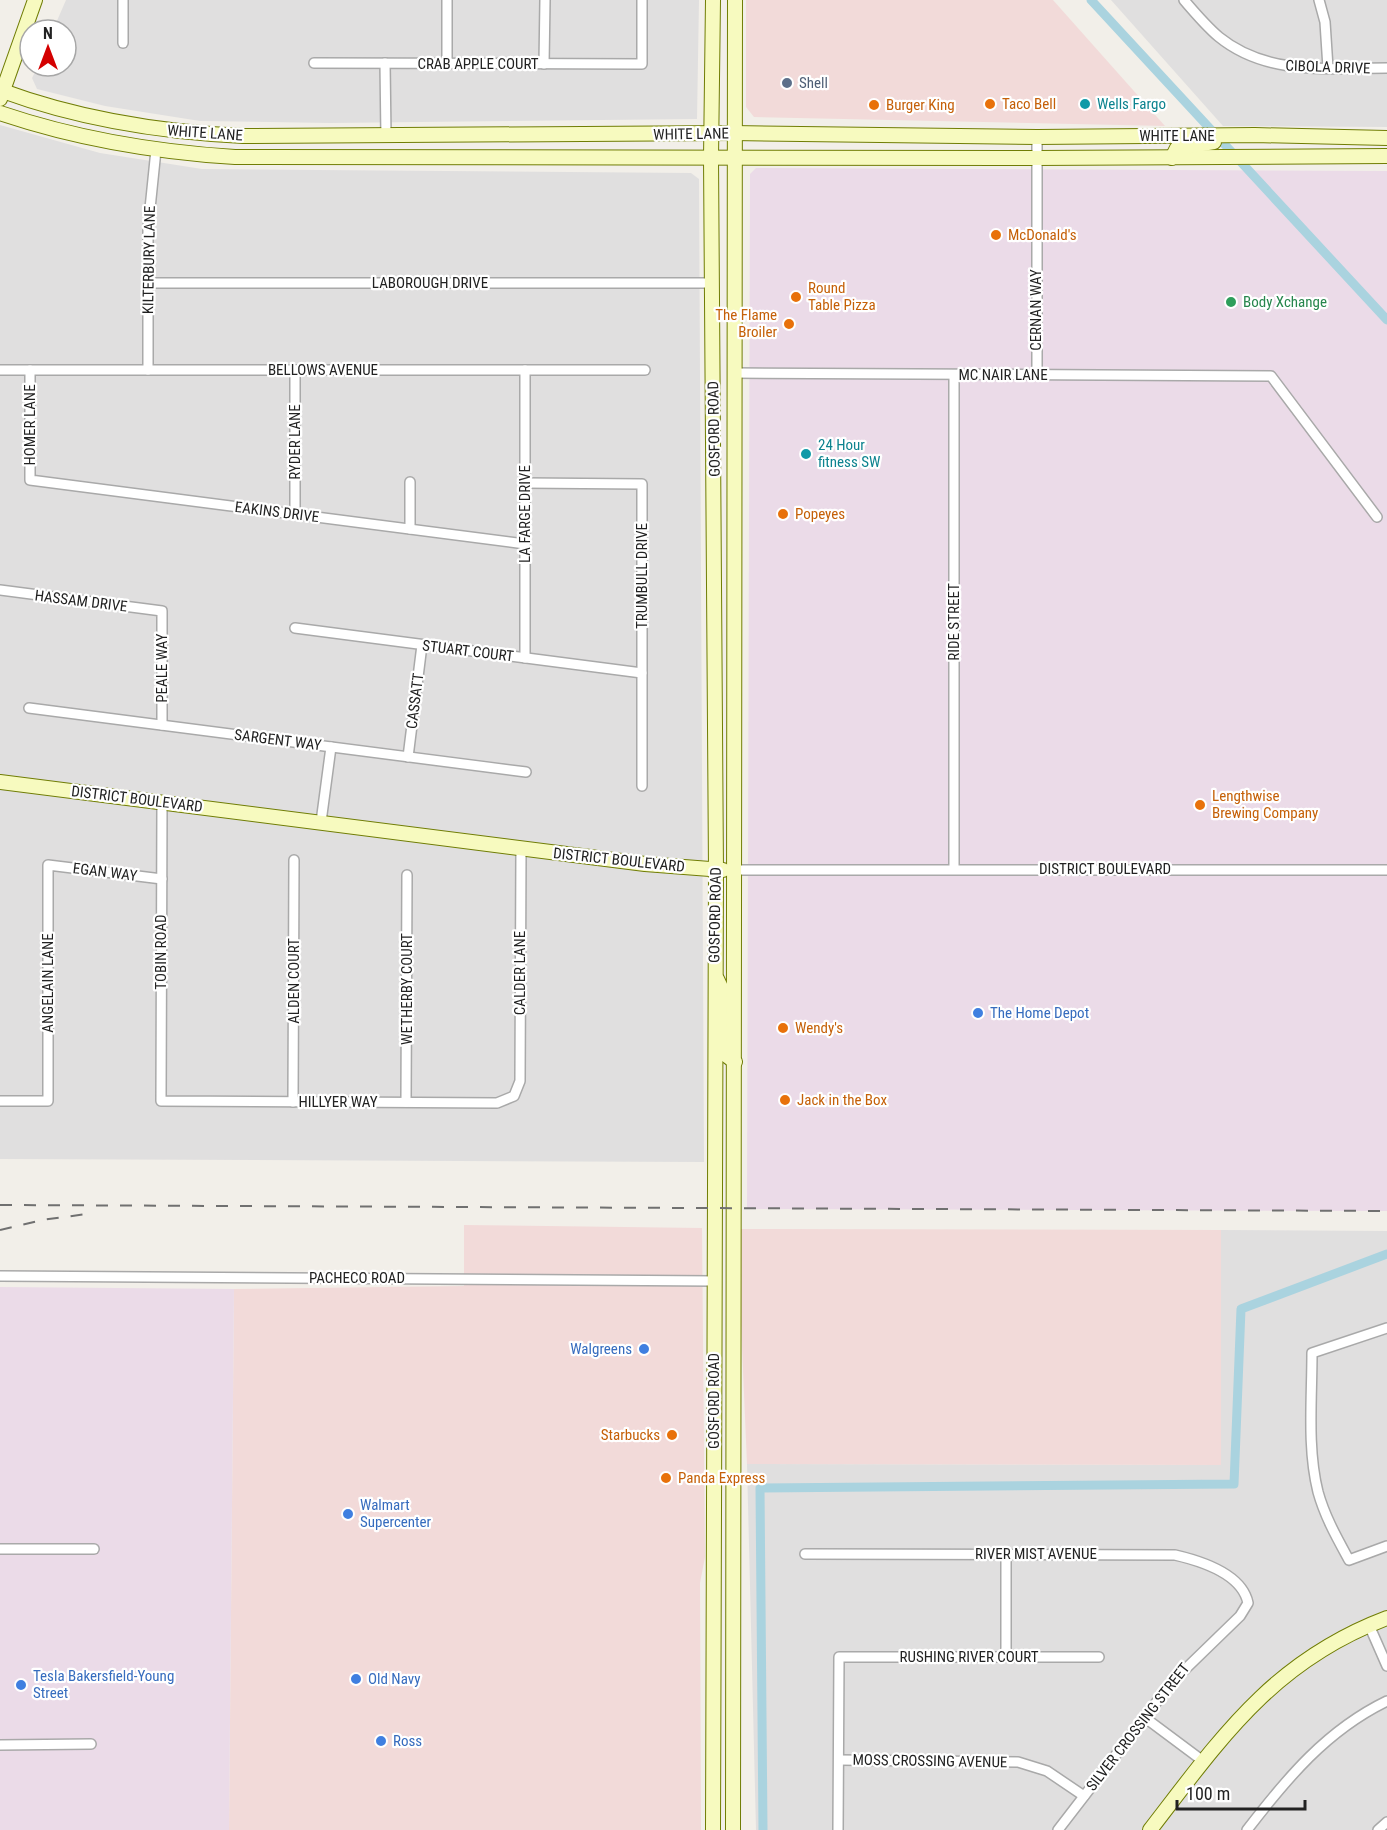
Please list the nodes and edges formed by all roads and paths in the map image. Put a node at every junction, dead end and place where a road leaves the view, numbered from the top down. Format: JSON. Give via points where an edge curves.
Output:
{"nodes":[{"id":1,"x":35,"y":0,"type":"edge"},
{"id":2,"x":123,"y":0,"type":"edge"},
{"id":3,"x":447,"y":0,"type":"edge"},
{"id":4,"x":545,"y":0,"type":"edge"},
{"id":5,"x":642,"y":0,"type":"edge"},
{"id":6,"x":713,"y":0,"type":"edge"},
{"id":7,"x":735,"y":0,"type":"edge"},
{"id":8,"x":1184,"y":0,"type":"edge"},
{"id":9,"x":1319,"y":0,"type":"edge"},
{"id":10,"x":123,"y":43,"type":"dead end"},
{"id":11,"x":314,"y":63,"type":"dead end"},
{"id":12,"x":385,"y":63,"type":"junction"},
{"id":13,"x":447,"y":64,"type":"junction"},
{"id":14,"x":544,"y":64,"type":"junction"},
{"id":15,"x":1328,"y":68,"type":"junction"},
{"id":16,"x":1387,"y":68,"type":"edge"},
{"id":17,"x":1,"y":94,"type":"edge"},
{"id":18,"x":0,"y":113,"type":"edge"},
{"id":19,"x":733,"y":133,"type":"junction"},
{"id":20,"x":711,"y":134,"type":"junction"},
{"id":21,"x":386,"y":137,"type":"junction"},
{"id":22,"x":1037,"y":138,"type":"junction"},
{"id":23,"x":1387,"y":138,"type":"edge"},
{"id":24,"x":1185,"y":147,"type":"junction"},
{"id":25,"x":156,"y":150,"type":"junction"},
{"id":26,"x":1387,"y":156,"type":"edge"},
{"id":27,"x":711,"y":158,"type":"junction"},
{"id":28,"x":733,"y":158,"type":"junction"},
{"id":29,"x":1035,"y":158,"type":"junction"},
{"id":30,"x":148,"y":283,"type":"junction"},
{"id":31,"x":713,"y":289,"type":"junction"},
{"id":32,"x":0,"y":370,"type":"edge"},
{"id":33,"x":30,"y":370,"type":"junction"},
{"id":34,"x":148,"y":370,"type":"junction"},
{"id":35,"x":295,"y":370,"type":"junction"},
{"id":36,"x":525,"y":370,"type":"junction"},
{"id":37,"x":645,"y":370,"type":"dead end"},
{"id":38,"x":734,"y":373,"type":"junction"},
{"id":39,"x":954,"y":375,"type":"junction"},
{"id":40,"x":1037,"y":375,"type":"junction"},
{"id":41,"x":30,"y":480,"type":"joint"},
{"id":42,"x":410,"y":482,"type":"dead end"},
{"id":43,"x":525,"y":483,"type":"junction"},
{"id":44,"x":295,"y":514,"type":"junction"},
{"id":45,"x":715,"y":516,"type":"junction"},
{"id":46,"x":1377,"y":517,"type":"dead end"},
{"id":47,"x":410,"y":529,"type":"junction"},
{"id":48,"x":525,"y":544,"type":"junction"},
{"id":49,"x":0,"y":590,"type":"edge"},
{"id":50,"x":162,"y":611,"type":"joint"},
{"id":51,"x":295,"y":628,"type":"dead end"},
{"id":52,"x":734,"y":644,"type":"junction"},
{"id":53,"x":422,"y":645,"type":"junction"},
{"id":54,"x":525,"y":658,"type":"junction"},
{"id":55,"x":642,"y":673,"type":"junction"},
{"id":56,"x":29,"y":708,"type":"dead end"},
{"id":57,"x":162,"y":725,"type":"junction"},
{"id":58,"x":331,"y":747,"type":"junction"},
{"id":59,"x":408,"y":757,"type":"junction"},
{"id":60,"x":526,"y":772,"type":"dead end"},
{"id":61,"x":0,"y":782,"type":"edge"},
{"id":62,"x":642,"y":786,"type":"dead end"},
{"id":63,"x":162,"y":802,"type":"junction"},
{"id":64,"x":321,"y":822,"type":"junction"},
{"id":65,"x":521,"y":848,"type":"junction"},
{"id":66,"x":294,"y":860,"type":"dead end"},
{"id":67,"x":48,"y":865,"type":"joint"},
{"id":68,"x":954,"y":868,"type":"junction"},
{"id":69,"x":716,"y":870,"type":"junction"},
{"id":70,"x":734,"y":870,"type":"junction"},
{"id":71,"x":1387,"y":870,"type":"edge"},
{"id":72,"x":407,"y":875,"type":"dead end"},
{"id":73,"x":162,"y":879,"type":"junction"},
{"id":74,"x":714,"y":971,"type":"junction"},
{"id":75,"x":735,"y":1062,"type":"junction"},
{"id":76,"x":714,"y":1065,"type":"junction"},
{"id":77,"x":514,"y":1096,"type":"joint"},
{"id":78,"x":0,"y":1101,"type":"edge"},
{"id":79,"x":161,"y":1101,"type":"joint"},
{"id":80,"x":293,"y":1102,"type":"junction"},
{"id":81,"x":406,"y":1102,"type":"junction"},
{"id":82,"x":734,"y":1147,"type":"junction"},
{"id":83,"x":714,"y":1215,"type":"junction"},
{"id":84,"x":0,"y":1276,"type":"edge"},
{"id":85,"x":714,"y":1281,"type":"junction"},
{"id":86,"x":734,"y":1284,"type":"junction"},
{"id":87,"x":1387,"y":1328,"type":"edge"},
{"id":88,"x":733,"y":1360,"type":"junction"},
{"id":89,"x":1387,"y":1546,"type":"edge"},
{"id":90,"x":0,"y":1549,"type":"edge"},
{"id":91,"x":94,"y":1549,"type":"dead end"},
{"id":92,"x":805,"y":1554,"type":"dead end"},
{"id":93,"x":1006,"y":1554,"type":"junction"},
{"id":94,"x":1248,"y":1603,"type":"joint"},
{"id":95,"x":1387,"y":1618,"type":"edge"},
{"id":96,"x":1369,"y":1625,"type":"junction"},
{"id":97,"x":1006,"y":1657,"type":"junction"},
{"id":98,"x":1099,"y":1657,"type":"dead end"},
{"id":99,"x":1387,"y":1666,"type":"edge"},
{"id":100,"x":1387,"y":1701,"type":"edge"},
{"id":101,"x":1144,"y":1717,"type":"junction"},
{"id":102,"x":91,"y":1744,"type":"dead end"},
{"id":103,"x":0,"y":1745,"type":"edge"},
{"id":104,"x":838,"y":1760,"type":"junction"},
{"id":105,"x":1203,"y":1761,"type":"junction"},
{"id":106,"x":1084,"y":1796,"type":"junction"},
{"id":107,"x":1387,"y":1821,"type":"edge"},
{"id":108,"x":713,"y":1830,"type":"edge"},
{"id":109,"x":733,"y":1830,"type":"edge"},
{"id":110,"x":838,"y":1830,"type":"edge"},
{"id":111,"x":1058,"y":1830,"type":"edge"},
{"id":112,"x":1150,"y":1830,"type":"edge"},
{"id":113,"x":1247,"y":1830,"type":"edge"},
{"id":114,"x":1378,"y":1830,"type":"edge"}],
"edges":[{"from":1,"to":17,"type":"main road"},
{"from":2,"to":10,"type":"street"},
{"from":3,"to":13,"type":"street"},
{"from":4,"to":14,"type":"street"},
{"from":5,"to":14,"type":"street","name":"CRAB APPLE COURT","via":[[642,64]]},
{"from":6,"to":20,"type":"main road","name":"GOSFORD ROAD"},
{"from":7,"to":19,"type":"main road","name":"GOSFORD ROAD"},
{"from":8,"to":15,"type":"street","name":"CIBOLA DRIVE","via":[[1219,37],[1247,55],[1279,65]]},
{"from":9,"to":15,"type":"street","via":[[1326,22]]},
{"from":11,"to":12,"type":"street","name":"CRAB APPLE COURT"},
{"from":12,"to":13,"type":"street","name":"CRAB APPLE COURT"},
{"from":12,"to":21,"type":"street"},
{"from":13,"to":14,"type":"street","name":"CRAB APPLE COURT"},
{"from":15,"to":16,"type":"street","name":"CIBOLA DRIVE"},
{"from":17,"to":21,"type":"main road","name":"WHITE LANE","via":[[164,130],[243,136]]},
{"from":18,"to":25,"type":"main road","name":"WHITE LANE","via":[[97,141]]},
{"from":19,"to":20,"type":"main road","name":"WHITE LANE"},
{"from":19,"to":22,"type":"main road","name":"WHITE LANE"},
{"from":19,"to":28,"type":"main road","name":"GOSFORD ROAD"},
{"from":20,"to":21,"type":"main road","name":"WHITE LANE"},
{"from":20,"to":27,"type":"main road","name":"GOSFORD ROAD"},
{"from":22,"to":24,"type":"main road","name":"WHITE LANE"},
{"from":22,"to":29,"type":"street","name":"CERNAN WAY"},
{"from":23,"to":24,"type":"main road","name":"WHITE LANE","via":[[1254,135]]},
{"from":24,"to":26,"type":"main road","name":"WHITE LANE","via":[[1256,157]]},
{"from":24,"to":29,"type":"main road","name":"WHITE LANE","via":[[1172,158]]},
{"from":25,"to":27,"type":"main road","name":"WHITE LANE","via":[[246,157]]},
{"from":25,"to":30,"type":"street","name":"KILTERBURY LANE","via":[[149,211]]},
{"from":27,"to":28,"type":"main road","name":"WHITE LANE"},
{"from":27,"to":31,"type":"main road","name":"GOSFORD ROAD"},
{"from":28,"to":29,"type":"main road","name":"WHITE LANE"},
{"from":28,"to":38,"type":"main road","name":"GOSFORD ROAD"},
{"from":29,"to":40,"type":"street","name":"CERNAN WAY"},
{"from":30,"to":31,"type":"street","name":"LABOROUGH DRIVE"},
{"from":30,"to":34,"type":"street","name":"KILTERBURY LANE"},
{"from":31,"to":38,"type":"main road","via":[[723,358]]},
{"from":31,"to":45,"type":"main road","name":"GOSFORD ROAD"},
{"from":32,"to":33,"type":"street","name":"BELLOWS AVENUE"},
{"from":33,"to":34,"type":"street","name":"BELLOWS AVENUE"},
{"from":33,"to":41,"type":"street","name":"HOMER LANE"},
{"from":34,"to":35,"type":"street","name":"BELLOWS AVENUE"},
{"from":35,"to":36,"type":"street","name":"BELLOWS AVENUE"},
{"from":35,"to":44,"type":"street","name":"RYDER LANE"},
{"from":36,"to":37,"type":"street","name":"BELLOWS AVENUE"},
{"from":36,"to":43,"type":"street","name":"LA FARGE DRIVE"},
{"from":38,"to":39,"type":"street","name":"MC NAIR LANE"},
{"from":38,"to":52,"type":"main road","name":"GOSFORD ROAD"},
{"from":39,"to":40,"type":"street","name":"MC NAIR LANE"},
{"from":39,"to":68,"type":"street","name":"RIDE STREET"},
{"from":40,"to":46,"type":"street","name":"MC NAIR LANE","via":[[1271,376]]},
{"from":41,"to":44,"type":"street","name":"EAKINS DRIVE"},
{"from":42,"to":47,"type":"street"},
{"from":43,"to":48,"type":"street","name":"LA FARGE DRIVE"},
{"from":43,"to":55,"type":"street","name":"TRUMBULL DRIVE","via":[[642,484]]},
{"from":44,"to":47,"type":"street","name":"EAKINS DRIVE"},
{"from":45,"to":52,"type":"main road","via":[[724,553],[726,634]]},
{"from":45,"to":69,"type":"main road","name":"GOSFORD ROAD"},
{"from":47,"to":48,"type":"street","name":"EAKINS DRIVE"},
{"from":48,"to":54,"type":"street","name":"LA FARGE DRIVE"},
{"from":49,"to":50,"type":"street","name":"HASSAM DRIVE"},
{"from":50,"to":57,"type":"street","name":"PEALE WAY"},
{"from":51,"to":53,"type":"street","name":"STUART COURT"},
{"from":52,"to":70,"type":"main road","name":"GOSFORD ROAD"},
{"from":53,"to":54,"type":"street","name":"STUART COURT"},
{"from":53,"to":59,"type":"street","name":"CASSATT"},
{"from":54,"to":55,"type":"street","name":"STUART COURT"},
{"from":55,"to":62,"type":"street","name":"TRUMBULL DRIVE"},
{"from":56,"to":57,"type":"street","name":"SARGENT WAY"},
{"from":57,"to":58,"type":"street","name":"SARGENT WAY"},
{"from":58,"to":59,"type":"street","name":"SARGENT WAY"},
{"from":58,"to":64,"type":"street"},
{"from":59,"to":60,"type":"street","name":"SARGENT WAY"},
{"from":61,"to":63,"type":"main road","name":"DISTRICT BOULEVARD"},
{"from":63,"to":64,"type":"main road","name":"DISTRICT BOULEVARD"},
{"from":63,"to":73,"type":"street","name":"TOBIN ROAD"},
{"from":64,"to":65,"type":"main road","name":"DISTRICT BOULEVARD"},
{"from":65,"to":69,"type":"main road","name":"DISTRICT BOULEVARD"},
{"from":65,"to":77,"type":"street","name":"CALDER LANE","via":[[520,1081]]},
{"from":66,"to":80,"type":"street","name":"ALDEN COURT"},
{"from":67,"to":73,"type":"street","name":"EGAN WAY"},
{"from":67,"to":78,"type":"street","name":"ANGELAIN LANE","via":[[48,1101]]},
{"from":68,"to":70,"type":"street","name":"DISTRICT BOULEVARD"},
{"from":68,"to":71,"type":"street","name":"DISTRICT BOULEVARD"},
{"from":69,"to":70,"type":"main road","name":"DISTRICT BOULEVARD"},
{"from":69,"to":74,"type":"main road","name":"GOSFORD ROAD"},
{"from":70,"to":75,"type":"main road","name":"GOSFORD ROAD"},
{"from":72,"to":81,"type":"street","name":"WETHERBY COURT"},
{"from":73,"to":79,"type":"street","name":"TOBIN ROAD"},
{"from":74,"to":75,"type":"main road","via":[[724,994],[724,1048]]},
{"from":74,"to":76,"type":"main road","name":"GOSFORD ROAD"},
{"from":75,"to":82,"type":"main road","name":"GOSFORD ROAD"},
{"from":76,"to":82,"type":"main road","via":[[723,1072],[723,1129]]},
{"from":76,"to":83,"type":"main road","name":"GOSFORD ROAD"},
{"from":77,"to":81,"type":"street","name":"HILLYER WAY","via":[[497,1102]]},
{"from":79,"to":80,"type":"street","name":"HILLYER WAY"},
{"from":80,"to":81,"type":"street","name":"HILLYER WAY"},
{"from":82,"to":86,"type":"main road","name":"GOSFORD ROAD"},
{"from":83,"to":85,"type":"main road","name":"GOSFORD ROAD"},
{"from":83,"to":86,"type":"main road","via":[[724,1239],[726,1272]]},
{"from":84,"to":85,"type":"street","name":"PACHECO ROAD"},
{"from":85,"to":88,"type":"main road","via":[[724,1297],[724,1336]]},
{"from":85,"to":108,"type":"main road","name":"GOSFORD ROAD"},
{"from":86,"to":88,"type":"main road","name":"GOSFORD ROAD"},
{"from":87,"to":89,"type":"street","via":[[1312,1353],[1314,1470],[1325,1513],[1349,1560]]},
{"from":88,"to":109,"type":"main road","name":"GOSFORD ROAD"},
{"from":90,"to":91,"type":"street"},
{"from":92,"to":93,"type":"street","name":"RIVER MIST AVENUE"},
{"from":93,"to":94,"type":"street","name":"RIVER MIST AVENUE","via":[[1175,1555],[1221,1572],[1246,1593]]},
{"from":93,"to":97,"type":"street"},
{"from":94,"to":101,"type":"street","name":"SILVER CROSSING STREET"},
{"from":95,"to":96,"type":"main road"},
{"from":96,"to":99,"type":"street"},
{"from":96,"to":105,"type":"main road","via":[[1320,1650],[1270,1686]]},
{"from":97,"to":98,"type":"street","name":"RUSHING RIVER COURT"},
{"from":97,"to":104,"type":"street","name":"RUSHING RIVER COURT","via":[[838,1657]]},
{"from":100,"to":113,"type":"street","via":[[1317,1748]]},
{"from":101,"to":105,"type":"street"},
{"from":101,"to":106,"type":"street","name":"SILVER CROSSING STREET"},
{"from":102,"to":103,"type":"street"},
{"from":104,"to":106,"type":"street","name":"MOSS CROSSING AVENUE","via":[[1018,1762],[1047,1771]]},
{"from":104,"to":110,"type":"street"},
{"from":105,"to":112,"type":"main road"},
{"from":106,"to":111,"type":"street","name":"SILVER CROSSING STREET"},
{"from":107,"to":114,"type":"street"}]}
